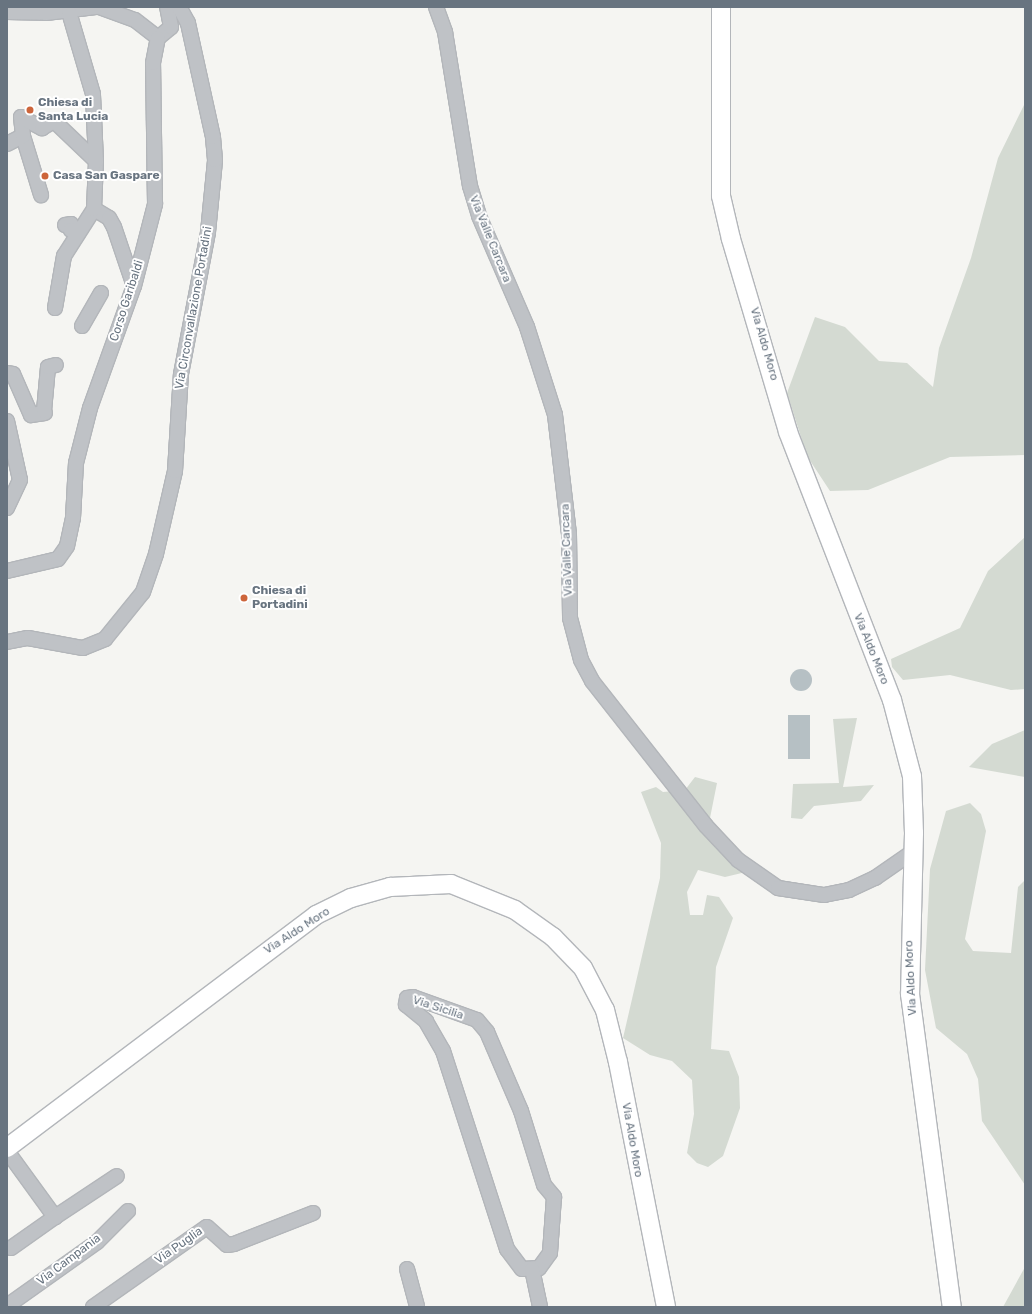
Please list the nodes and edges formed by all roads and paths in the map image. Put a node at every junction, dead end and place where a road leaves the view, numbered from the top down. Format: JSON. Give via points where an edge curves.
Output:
{"nodes":[{"id":1,"x":98,"y":7,"type":"edge"},
{"id":2,"x":167,"y":7,"type":"edge"},
{"id":3,"x":179,"y":7,"type":"edge"},
{"id":4,"x":436,"y":7,"type":"edge"},
{"id":5,"x":721,"y":7,"type":"edge"},
{"id":6,"x":7,"y":12,"type":"edge"},
{"id":7,"x":69,"y":12,"type":"junction"},
{"id":8,"x":158,"y":38,"type":"junction"},
{"id":9,"x":23,"y":136,"type":"junction"},
{"id":10,"x":7,"y":144,"type":"edge"},
{"id":11,"x":96,"y":161,"type":"junction"},
{"id":12,"x":41,"y":195,"type":"dead end"},
{"id":13,"x":94,"y":209,"type":"junction"},
{"id":14,"x":65,"y":225,"type":"dead end"},
{"id":15,"x":79,"y":231,"type":"junction"},
{"id":16,"x":134,"y":286,"type":"junction"},
{"id":17,"x":101,"y":293,"type":"dead end"},
{"id":18,"x":55,"y":308,"type":"dead end"},
{"id":19,"x":82,"y":326,"type":"dead end"},
{"id":20,"x":56,"y":365,"type":"dead end"},
{"id":21,"x":7,"y":373,"type":"edge"},
{"id":22,"x":7,"y":421,"type":"edge"},
{"id":23,"x":7,"y":508,"type":"edge"},
{"id":24,"x":7,"y":571,"type":"edge"},
{"id":25,"x":7,"y":642,"type":"edge"},
{"id":26,"x":914,"y":851,"type":"junction"},
{"id":27,"x":7,"y":1150,"type":"edge"},
{"id":28,"x":117,"y":1176,"type":"dead end"},
{"id":29,"x":128,"y":1210,"type":"dead end"},
{"id":30,"x":313,"y":1213,"type":"dead end"},
{"id":31,"x":55,"y":1217,"type":"junction"},
{"id":32,"x":11,"y":1248,"type":"dead end"},
{"id":33,"x":407,"y":1269,"type":"dead end"},
{"id":34,"x":532,"y":1270,"type":"junction"},
{"id":35,"x":7,"y":1306,"type":"edge"},
{"id":36,"x":93,"y":1307,"type":"edge"},
{"id":37,"x":417,"y":1307,"type":"edge"},
{"id":38,"x":540,"y":1307,"type":"edge"},
{"id":39,"x":666,"y":1307,"type":"edge"},
{"id":40,"x":952,"y":1307,"type":"edge"}],
"edges":[{"from":1,"to":7,"type":"street"},
{"from":1,"to":8,"type":"street","via":[[135,20]]},
{"from":2,"to":8,"type":"street","via":[[171,27]]},
{"from":3,"to":25,"type":"street","name":"Via Circonvallazione Portadini","via":[[188,23],[215,151],[208,232],[177,370],[175,471],[143,592],[116,629],[93,645],[65,646],[28,638]]},
{"from":4,"to":26,"type":"street","name":"Via Valle Carcara","via":[[445,32],[470,186],[478,216],[527,327],[555,415],[569,534],[570,618],[581,660],[589,674],[706,826],[738,860],[778,888],[824,895],[849,890],[875,878]]},
{"from":5,"to":26,"type":"main road","name":"Via Aldo Moro","via":[[721,196],[731,239],[788,432],[892,700],[912,776]]},
{"from":6,"to":7,"type":"street"},
{"from":7,"to":11,"type":"street","via":[[93,94]]},
{"from":8,"to":16,"type":"street","name":"Corso Garibaldi","via":[[153,63],[155,204]]},
{"from":9,"to":10,"type":"street"},
{"from":9,"to":11,"type":"street","via":[[21,117],[40,127],[54,121]]},
{"from":9,"to":12,"type":"street"},
{"from":11,"to":13,"type":"street"},
{"from":13,"to":15,"type":"street","via":[[88,222]]},
{"from":13,"to":16,"type":"street","via":[[111,223]]},
{"from":14,"to":15,"type":"street","via":[[71,224],[71,230]]},
{"from":15,"to":18,"type":"street","via":[[64,256]]},
{"from":16,"to":24,"type":"street","name":"Corso Garibaldi","via":[[90,408],[76,463],[74,518],[67,546],[58,559]]},
{"from":17,"to":19,"type":"street"},
{"from":20,"to":21,"type":"street","via":[[48,367],[44,412],[30,415],[13,374]]},
{"from":22,"to":23,"type":"street","via":[[20,480]]},
{"from":26,"to":40,"type":"main road","name":"Via Aldo Moro","via":[[910,994]]},
{"from":27,"to":31,"type":"street"},
{"from":27,"to":39,"type":"main road","name":"Via Aldo Moro","via":[[284,936],[316,915],[351,898],[390,887],[451,884],[516,910],[553,937],[583,968],[605,1010],[618,1062]]},
{"from":28,"to":31,"type":"street"},
{"from":29,"to":35,"type":"street","name":"Via Campania","via":[[97,1242]]},
{"from":30,"to":36,"type":"street","name":"Via Puglia","via":[[234,1244],[226,1245],[206,1227]]},
{"from":31,"to":32,"type":"street"},
{"from":33,"to":37,"type":"street"},
{"from":34,"to":34,"type":"street","name":"Via Sicilia","via":[[522,1269],[507,1249],[443,1051],[426,1022],[406,1004],[407,998],[477,1020],[507,1077],[544,1185],[554,1197],[550,1253],[547,1262]]},
{"from":34,"to":38,"type":"street"}]}
